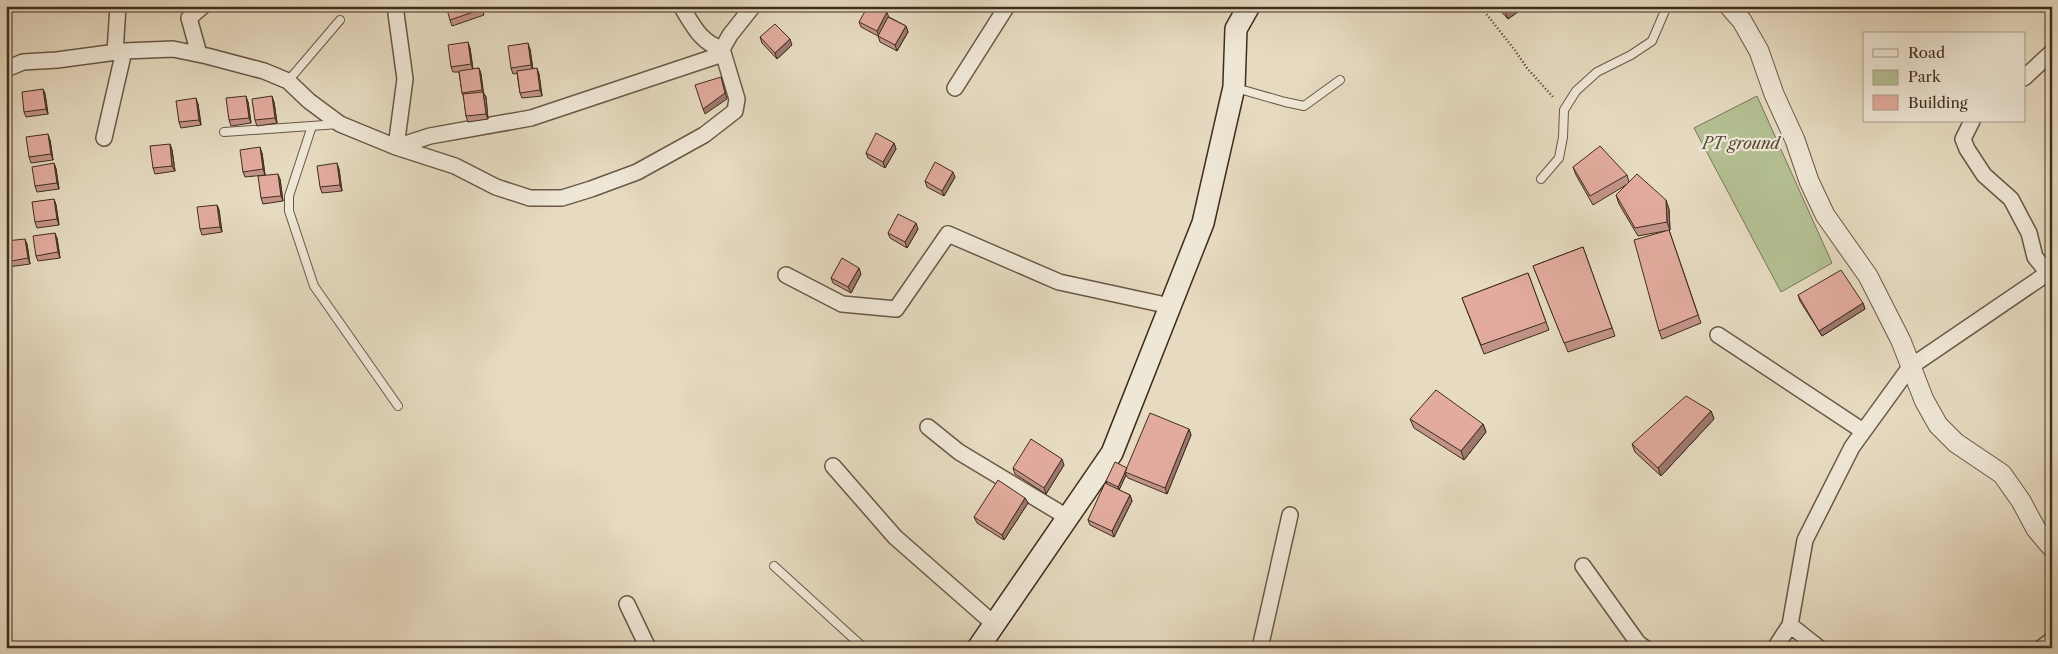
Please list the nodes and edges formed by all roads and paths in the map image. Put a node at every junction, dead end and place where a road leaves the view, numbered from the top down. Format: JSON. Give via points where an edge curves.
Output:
{"nodes":[{"id":1,"x":118,"y":6,"type":"edge"},
{"id":2,"x":204,"y":6,"type":"edge"},
{"id":3,"x":395,"y":6,"type":"edge"},
{"id":4,"x":681,"y":6,"type":"edge"},
{"id":5,"x":753,"y":6,"type":"edge"},
{"id":6,"x":1007,"y":6,"type":"edge"},
{"id":7,"x":1249,"y":6,"type":"edge"},
{"id":8,"x":1480,"y":6,"type":"edge"},
{"id":9,"x":1667,"y":6,"type":"edge"},
{"id":10,"x":1728,"y":6,"type":"edge"},
{"id":11,"x":340,"y":20,"type":"dead end"},
{"id":12,"x":119,"y":52,"type":"junction"},
{"id":13,"x":723,"y":52,"type":"junction"},
{"id":14,"x":2052,"y":52,"type":"edge"},
{"id":15,"x":199,"y":54,"type":"junction"},
{"id":16,"x":6,"y":69,"type":"edge"},
{"id":17,"x":2026,"y":76,"type":"edge"},
{"id":18,"x":1340,"y":80,"type":"dead end"},
{"id":19,"x":288,"y":82,"type":"junction"},
{"id":20,"x":1234,"y":87,"type":"junction"},
{"id":21,"x":955,"y":88,"type":"dead end"},
{"id":22,"x":1552,"y":96,"type":"dead end"},
{"id":23,"x":1972,"y":122,"type":"edge"},
{"id":24,"x":340,"y":124,"type":"junction"},
{"id":25,"x":314,"y":126,"type":"junction"},
{"id":26,"x":224,"y":132,"type":"dead end"},
{"id":27,"x":104,"y":138,"type":"dead end"},
{"id":28,"x":396,"y":147,"type":"junction"},
{"id":29,"x":1541,"y":179,"type":"dead end"},
{"id":30,"x":2050,"y":273,"type":"edge"},
{"id":31,"x":786,"y":275,"type":"dead end"},
{"id":32,"x":1170,"y":306,"type":"junction"},
{"id":33,"x":1718,"y":335,"type":"dead end"},
{"id":34,"x":1910,"y":367,"type":"junction"},
{"id":35,"x":398,"y":406,"type":"dead end"},
{"id":36,"x":928,"y":428,"type":"dead end"},
{"id":37,"x":1863,"y":431,"type":"junction"},
{"id":38,"x":833,"y":466,"type":"dead end"},
{"id":39,"x":1290,"y":515,"type":"dead end"},
{"id":40,"x":1068,"y":517,"type":"junction"},
{"id":41,"x":2052,"y":548,"type":"edge"},
{"id":42,"x":774,"y":566,"type":"dead end"},
{"id":43,"x":1583,"y":566,"type":"dead end"},
{"id":44,"x":627,"y":604,"type":"dead end"},
{"id":45,"x":994,"y":624,"type":"junction"},
{"id":46,"x":1790,"y":625,"type":"junction"},
{"id":47,"x":2052,"y":640,"type":"edge"},
{"id":48,"x":648,"y":648,"type":"edge"},
{"id":49,"x":864,"y":648,"type":"edge"},
{"id":50,"x":978,"y":648,"type":"edge"},
{"id":51,"x":1260,"y":648,"type":"edge"},
{"id":52,"x":1645,"y":648,"type":"edge"},
{"id":53,"x":1775,"y":648,"type":"edge"},
{"id":54,"x":1819,"y":648,"type":"edge"},
{"id":55,"x":2041,"y":648,"type":"edge"}],
"edges":[{"from":1,"to":12,"type":"street"},
{"from":2,"to":15,"type":"street","via":[[189,18]]},
{"from":3,"to":28,"type":"street","via":[[405,79]]},
{"from":4,"to":13,"type":"street","via":[[703,40]]},
{"from":5,"to":13,"type":"street","via":[[730,35]]},
{"from":6,"to":21,"type":"street"},
{"from":7,"to":20,"type":"main road","via":[[1236,29]]},
{"from":8,"to":22,"type":"path"},
{"from":9,"to":29,"type":"lane","via":[[1652,41],[1596,72],[1576,91],[1564,110],[1558,158]]},
{"from":10,"to":34,"type":"street","via":[[1742,21],[1759,51],[1825,215],[1868,276],[1901,341]]},
{"from":11,"to":19,"type":"lane"},
{"from":12,"to":15,"type":"street","via":[[173,48]]},
{"from":12,"to":16,"type":"street","via":[[23,62]]},
{"from":12,"to":27,"type":"street"},
{"from":13,"to":28,"type":"street","via":[[531,118],[430,136]]},
{"from":13,"to":28,"type":"street","via":[[734,84],[735,111],[678,151],[637,172],[584,192],[562,198],[530,198],[496,187],[455,166]]},
{"from":14,"to":17,"type":"street"},
{"from":15,"to":19,"type":"street","via":[[264,71]]},
{"from":18,"to":20,"type":"lane","via":[[1304,106]]},
{"from":19,"to":24,"type":"street"},
{"from":20,"to":32,"type":"main road","via":[[1202,223]]},
{"from":23,"to":30,"type":"street","via":[[1963,139],[1967,149],[1984,175],[2011,199],[2030,233],[2036,257]]},
{"from":24,"to":25,"type":"lane"},
{"from":24,"to":28,"type":"street"},
{"from":25,"to":26,"type":"lane"},
{"from":25,"to":35,"type":"lane","via":[[289,196],[289,212],[314,286]]},
{"from":30,"to":34,"type":"street"},
{"from":31,"to":32,"type":"street","via":[[842,304],[896,309],[948,234],[1060,282]]},
{"from":32,"to":40,"type":"main road","via":[[1112,453]]},
{"from":33,"to":37,"type":"street"},
{"from":34,"to":37,"type":"street"},
{"from":34,"to":41,"type":"street","via":[[1938,426],[1956,443],[2002,474],[2036,530]]},
{"from":36,"to":40,"type":"street","via":[[959,452]]},
{"from":37,"to":46,"type":"street","via":[[1804,540]]},
{"from":38,"to":45,"type":"street","via":[[895,537]]},
{"from":39,"to":51,"type":"street"},
{"from":40,"to":45,"type":"main road"},
{"from":42,"to":49,"type":"lane"},
{"from":43,"to":52,"type":"street","via":[[1638,643]]},
{"from":44,"to":48,"type":"street"},
{"from":45,"to":50,"type":"main road"},
{"from":46,"to":53,"type":"street"},
{"from":46,"to":54,"type":"street"},
{"from":47,"to":55,"type":"street"}]}
